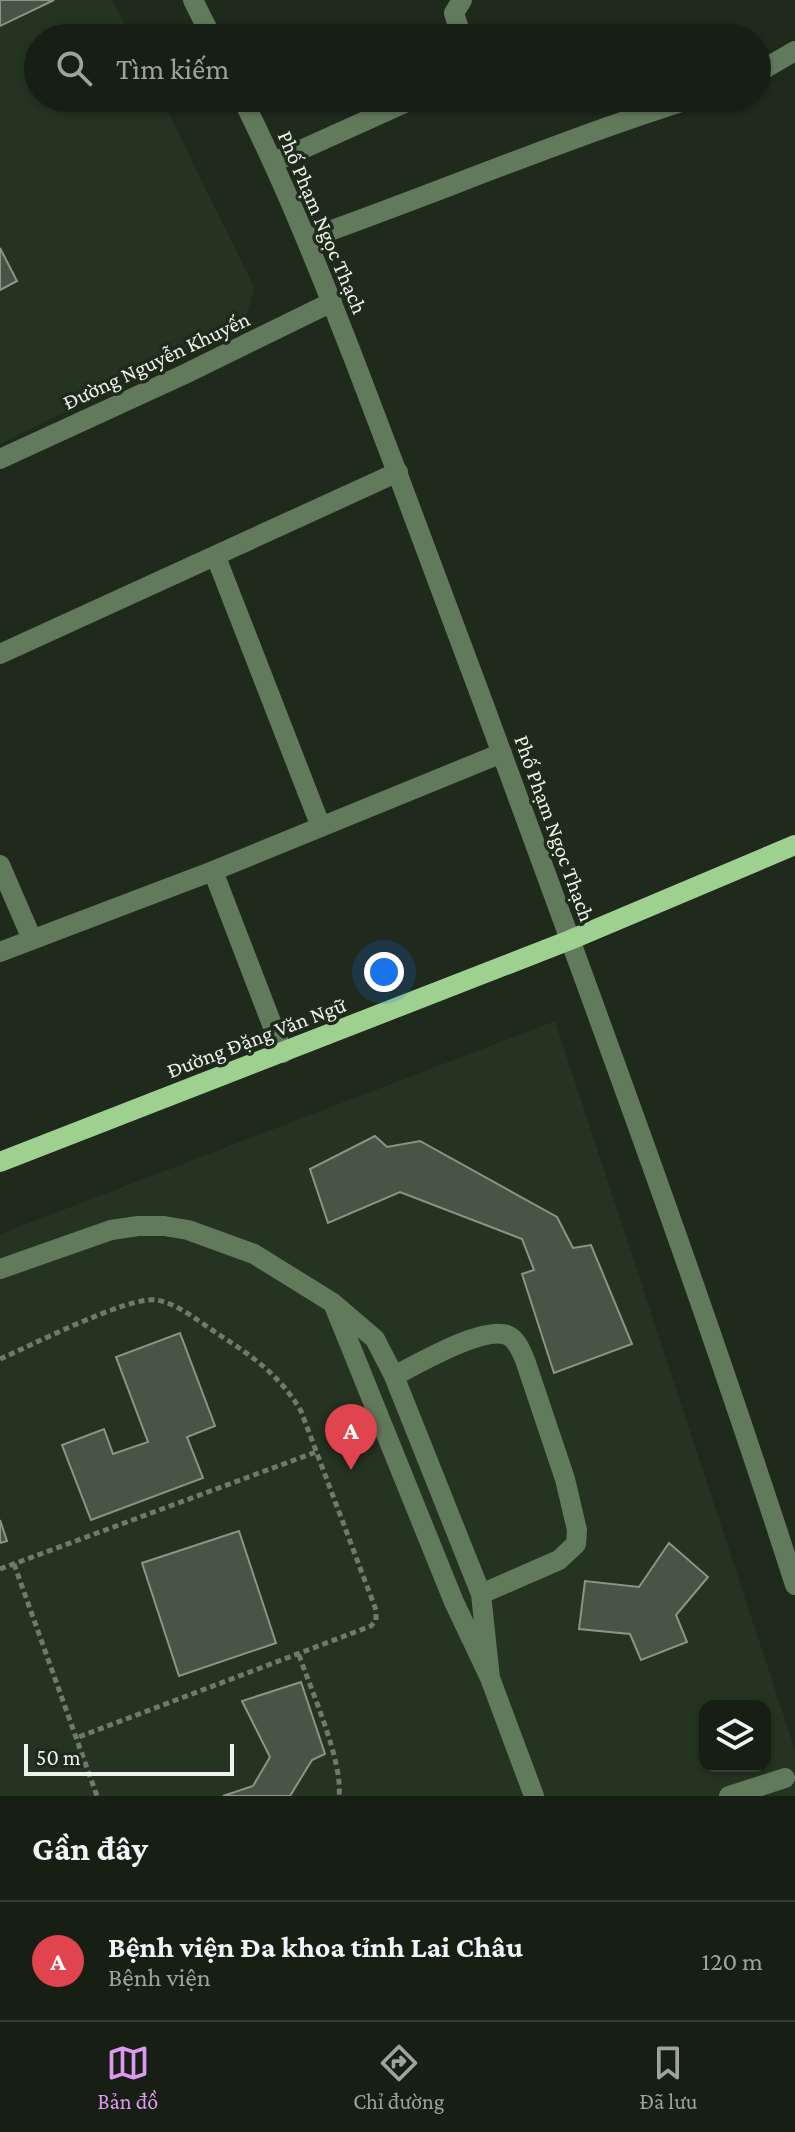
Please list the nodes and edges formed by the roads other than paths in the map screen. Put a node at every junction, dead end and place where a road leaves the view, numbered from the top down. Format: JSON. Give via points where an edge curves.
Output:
{"nodes":[{"id":1,"x":193,"y":0,"type":"edge"},
{"id":2,"x":462,"y":0,"type":"edge"},
{"id":3,"x":205,"y":24,"type":"edge"},
{"id":4,"x":458,"y":24,"type":"edge"},
{"id":5,"x":795,"y":51,"type":"edge"},
{"id":6,"x":771,"y":65,"type":"edge"},
{"id":7,"x":249,"y":112,"type":"edge"},
{"id":8,"x":385,"y":112,"type":"edge"},
{"id":9,"x":650,"y":112,"type":"edge"},
{"id":10,"x":274,"y":162,"type":"junction"},
{"id":11,"x":307,"y":239,"type":"junction"},
{"id":12,"x":332,"y":302,"type":"junction"},
{"id":13,"x":0,"y":459,"type":"edge"},
{"id":14,"x":398,"y":472,"type":"junction"},
{"id":15,"x":216,"y":557,"type":"junction"},
{"id":16,"x":0,"y":654,"type":"edge"},
{"id":17,"x":502,"y":753,"type":"junction"},
{"id":18,"x":321,"y":827,"type":"junction"},
{"id":19,"x":795,"y":845,"type":"edge"},
{"id":20,"x":0,"y":865,"type":"edge"},
{"id":21,"x":213,"y":871,"type":"junction"},
{"id":22,"x":32,"y":939,"type":"junction"},
{"id":23,"x":570,"y":940,"type":"junction"},
{"id":24,"x":0,"y":952,"type":"edge"},
{"id":25,"x":283,"y":1053,"type":"junction"},
{"id":26,"x":0,"y":1162,"type":"edge"},
{"id":27,"x":0,"y":1269,"type":"edge"},
{"id":28,"x":333,"y":1303,"type":"junction"},
{"id":29,"x":394,"y":1376,"type":"junction"},
{"id":30,"x":795,"y":1585,"type":"edge"},
{"id":31,"x":481,"y":1594,"type":"junction"},
{"id":32,"x":490,"y":1678,"type":"junction"},
{"id":33,"x":785,"y":1778,"type":"dead end"},
{"id":34,"x":534,"y":1796,"type":"edge"},
{"id":35,"x":729,"y":1796,"type":"edge"}],
"edges":[{"from":1,"to":3,"type":"street"},
{"from":2,"to":4,"type":"street","via":[[454,13]]},
{"from":5,"to":6,"type":"street"},
{"from":7,"to":10,"type":"street","name":"Phố Phạm Ngọc Thạch"},
{"from":8,"to":10,"type":"street"},
{"from":9,"to":11,"type":"street"},
{"from":10,"to":11,"type":"street","name":"Phố Phạm Ngọc Thạch"},
{"from":11,"to":12,"type":"street","name":"Phố Phạm Ngọc Thạch"},
{"from":12,"to":13,"type":"street","name":"Đường Nguyễn Khuyến"},
{"from":12,"to":14,"type":"street","name":"Phố Phạm Ngọc Thạch"},
{"from":14,"to":15,"type":"street"},
{"from":14,"to":17,"type":"street","name":"Phố Phạm Ngọc Thạch"},
{"from":15,"to":16,"type":"street"},
{"from":15,"to":18,"type":"street"},
{"from":17,"to":18,"type":"street"},
{"from":17,"to":23,"type":"street","name":"Phố Phạm Ngọc Thạch"},
{"from":18,"to":21,"type":"street"},
{"from":19,"to":23,"type":"main road","name":"Đường Đặng Văn Ngữ"},
{"from":20,"to":22,"type":"street"},
{"from":21,"to":22,"type":"street"},
{"from":21,"to":25,"type":"street"},
{"from":22,"to":24,"type":"street"},
{"from":23,"to":25,"type":"main road","name":"Đường Đặng Văn Ngữ"},
{"from":23,"to":30,"type":"street","name":"Phố Phạm Ngọc Thạch"},
{"from":25,"to":26,"type":"main road","name":"Đường Đặng Văn Ngữ"},
{"from":27,"to":28,"type":"street","via":[[111,1230],[164,1226],[254,1254]]},
{"from":28,"to":29,"type":"street","via":[[375,1339]]},
{"from":28,"to":32,"type":"street"},
{"from":29,"to":31,"type":"street"},
{"from":29,"to":31,"type":"street","via":[[495,1334],[517,1342],[525,1360],[565,1479],[576,1544],[559,1560]]},
{"from":31,"to":32,"type":"street"},
{"from":32,"to":34,"type":"street"},
{"from":33,"to":35,"type":"street"}]}
